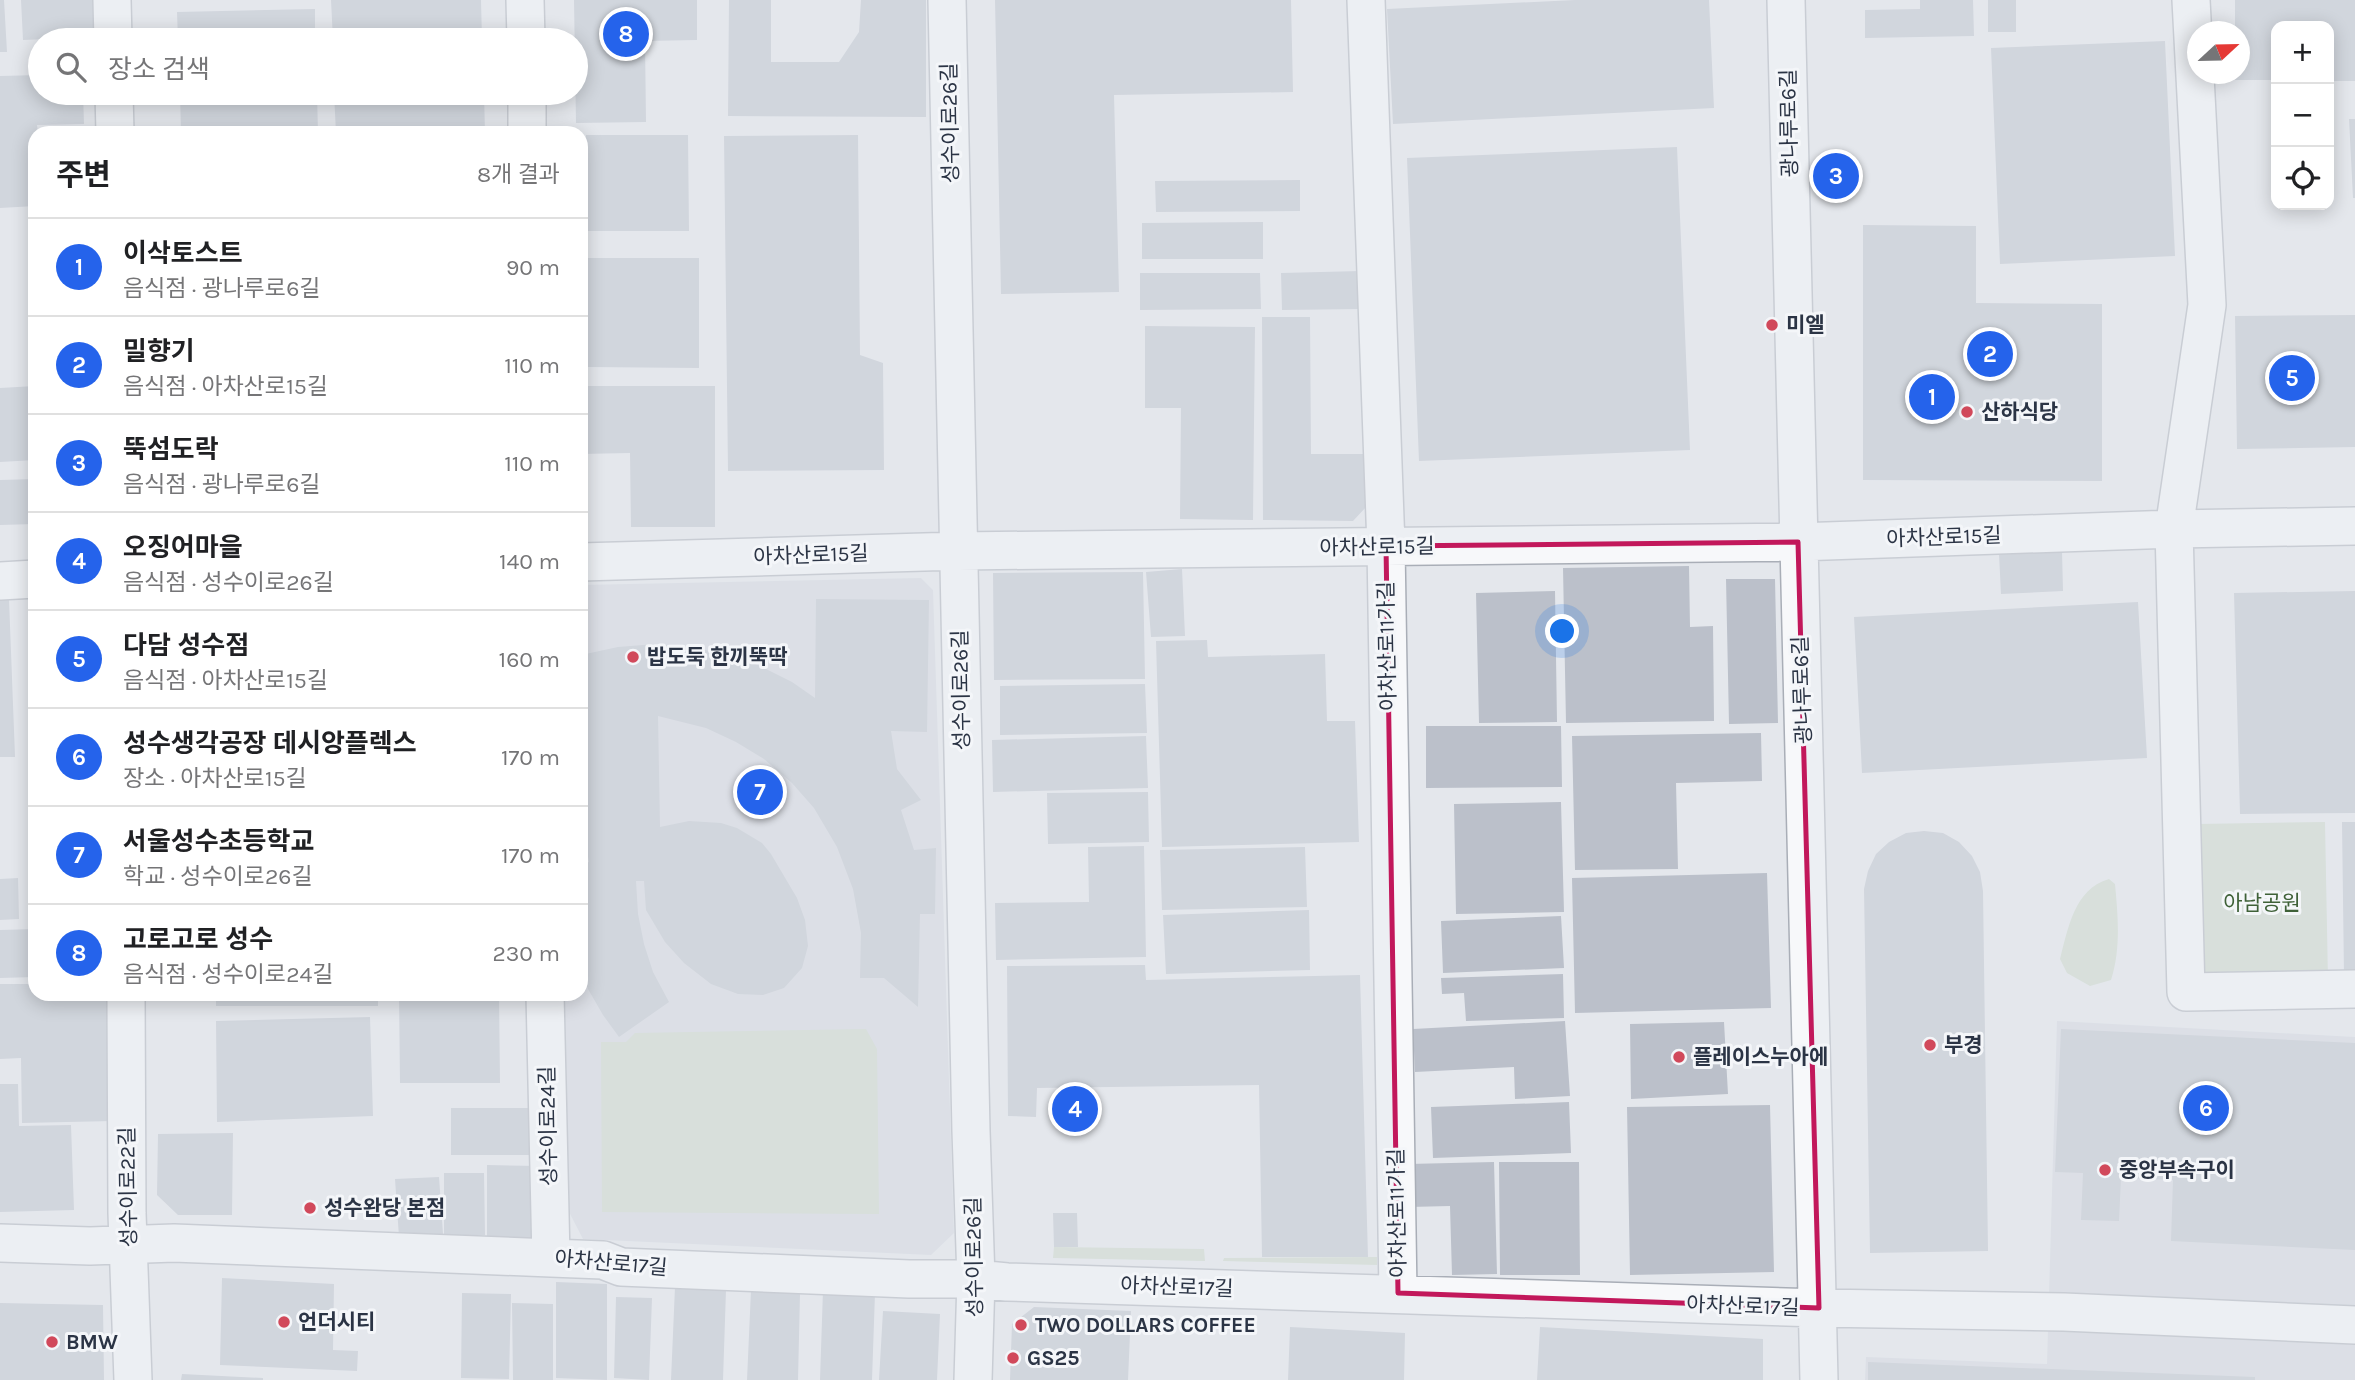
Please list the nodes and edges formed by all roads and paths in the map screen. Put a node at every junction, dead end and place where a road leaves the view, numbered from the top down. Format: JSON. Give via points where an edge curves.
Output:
{"nodes":[{"id":1,"x":112,"y":0,"type":"edge"},
{"id":2,"x":525,"y":0,"type":"edge"},
{"id":3,"x":947,"y":0,"type":"edge"},
{"id":4,"x":1366,"y":0,"type":"edge"},
{"id":5,"x":1786,"y":0,"type":"edge"},
{"id":6,"x":2191,"y":0,"type":"edge"},
{"id":7,"x":113,"y":28,"type":"edge"},
{"id":8,"x":526,"y":28,"type":"edge"},
{"id":9,"x":114,"y":105,"type":"edge"},
{"id":10,"x":527,"y":105,"type":"edge"},
{"id":11,"x":115,"y":126,"type":"edge"},
{"id":12,"x":527,"y":126,"type":"edge"},
{"id":13,"x":2355,"y":526,"type":"edge"},
{"id":14,"x":2174,"y":529,"type":"junction"},
{"id":15,"x":1798,"y":542,"type":"junction"},
{"id":16,"x":1386,"y":546,"type":"junction"},
{"id":17,"x":958,"y":551,"type":"junction"},
{"id":18,"x":588,"y":562,"type":"edge"},
{"id":19,"x":28,"y":579,"type":"edge"},
{"id":20,"x":0,"y":580,"type":"edge"},
{"id":21,"x":2355,"y":989,"type":"edge"},
{"id":22,"x":126,"y":1001,"type":"edge"},
{"id":23,"x":545,"y":1001,"type":"edge"},
{"id":24,"x":0,"y":1243,"type":"edge"},
{"id":25,"x":128,"y":1244,"type":"junction"},
{"id":26,"x":551,"y":1258,"type":"junction"},
{"id":27,"x":976,"y":1279,"type":"junction"},
{"id":28,"x":1398,"y":1293,"type":"junction"},
{"id":29,"x":1819,"y":1308,"type":"junction"},
{"id":30,"x":2355,"y":1325,"type":"edge"},
{"id":31,"x":133,"y":1380,"type":"edge"},
{"id":32,"x":973,"y":1380,"type":"edge"},
{"id":33,"x":1819,"y":1380,"type":"edge"}],
"edges":[{"from":1,"to":7,"type":"street"},
{"from":2,"to":8,"type":"street"},
{"from":3,"to":17,"type":"street","name":"성수이로26길"},
{"from":4,"to":16,"type":"street","name":"아차산로11가길"},
{"from":5,"to":15,"type":"street","name":"광나루로6길"},
{"from":6,"to":14,"type":"street","via":[[2207,305]]},
{"from":9,"to":11,"type":"street"},
{"from":10,"to":12,"type":"street"},
{"from":13,"to":14,"type":"street","name":"아차산로15길"},
{"from":14,"to":15,"type":"street","name":"아차산로15길"},
{"from":14,"to":21,"type":"street","via":[[2186,992]]},
{"from":15,"to":16,"type":"street","name":"아차산로15길"},
{"from":15,"to":29,"type":"street","name":"광나루로6길"},
{"from":16,"to":17,"type":"street","name":"아차산로15길"},
{"from":16,"to":28,"type":"street","name":"아차산로11가길"},
{"from":17,"to":18,"type":"street","name":"아차산로15길"},
{"from":17,"to":27,"type":"street","name":"성수이로26길"},
{"from":19,"to":20,"type":"street"},
{"from":22,"to":25,"type":"street","name":"성수이로22길"},
{"from":23,"to":26,"type":"street","name":"성수이로24길"},
{"from":24,"to":25,"type":"street","name":"아차산로17길"},
{"from":25,"to":26,"type":"street","name":"아차산로17길"},
{"from":25,"to":31,"type":"street","name":"성수이로22길"},
{"from":26,"to":27,"type":"street","name":"아차산로17길","via":[[635,1268]]},
{"from":27,"to":28,"type":"street","name":"아차산로17길"},
{"from":27,"to":32,"type":"street","name":"성수이로26길"},
{"from":28,"to":29,"type":"street","name":"아차산로17길"},
{"from":29,"to":30,"type":"street","name":"아차산로17길","via":[[2064,1312]]},
{"from":29,"to":33,"type":"street","name":"광나루로6길"}]}
